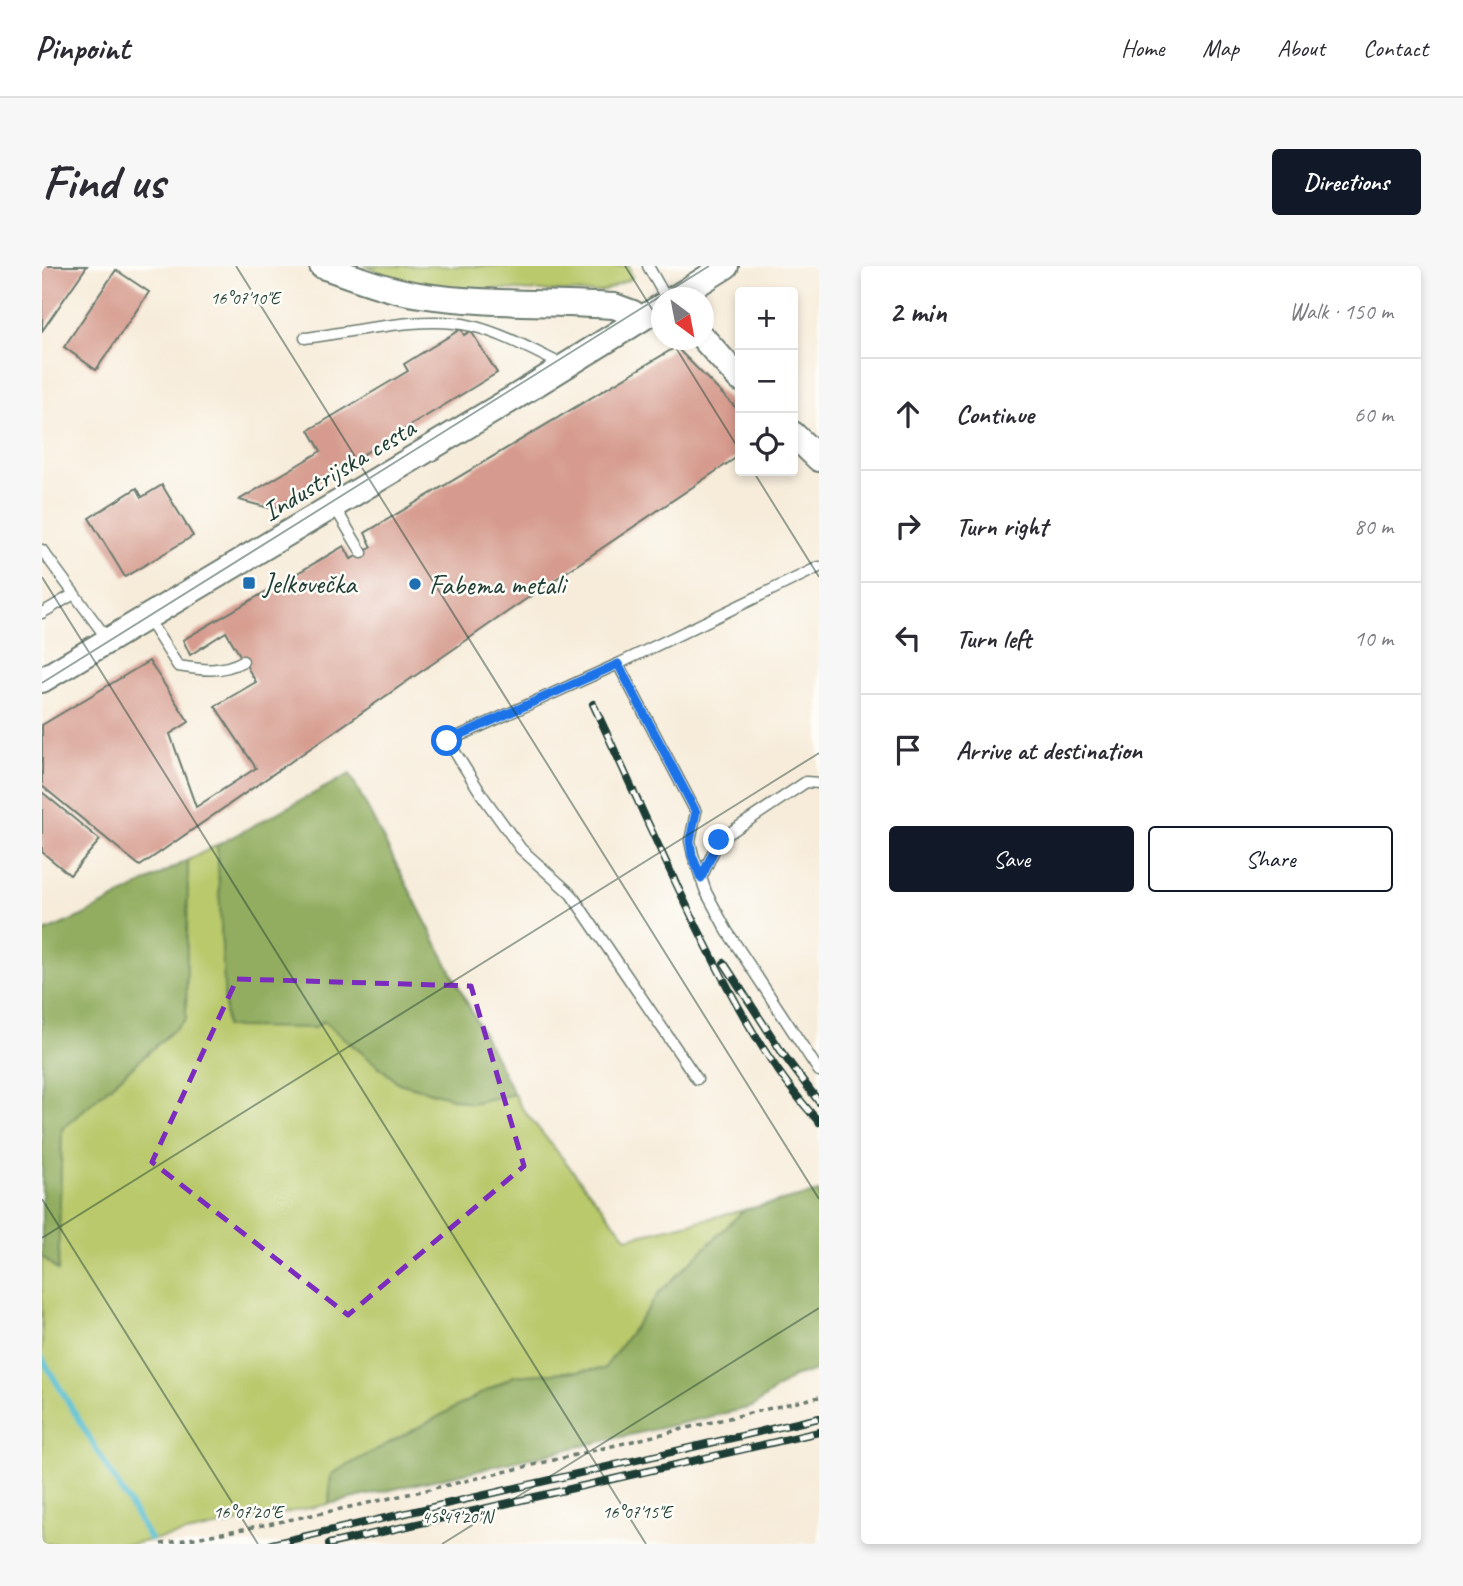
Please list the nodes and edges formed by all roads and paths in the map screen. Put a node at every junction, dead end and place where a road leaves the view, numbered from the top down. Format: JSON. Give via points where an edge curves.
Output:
{"nodes":[{"id":1,"x":322,"y":266,"type":"edge"},
{"id":2,"x":648,"y":266,"type":"edge"},
{"id":3,"x":713,"y":270,"type":"edge"},
{"id":4,"x":660,"y":287,"type":"edge"},
{"id":5,"x":690,"y":287,"type":"edge"},
{"id":6,"x":651,"y":312,"type":"edge"},
{"id":7,"x":638,"y":320,"type":"junction"},
{"id":8,"x":305,"y":338,"type":"dead end"},
{"id":9,"x":713,"y":350,"type":"edge"},
{"id":10,"x":565,"y":366,"type":"junction"},
{"id":11,"x":735,"y":374,"type":"edge"},
{"id":12,"x":798,"y":439,"type":"edge"},
{"id":13,"x":819,"y":459,"type":"edge"},
{"id":14,"x":334,"y":506,"type":"junction"},
{"id":15,"x":42,"y":550,"type":"edge"},
{"id":16,"x":362,"y":553,"type":"dead end"},
{"id":17,"x":819,"y":567,"type":"edge"},
{"id":18,"x":74,"y":594,"type":"junction"},
{"id":19,"x":42,"y":613,"type":"edge"},
{"id":20,"x":147,"y":618,"type":"junction"},
{"id":21,"x":109,"y":640,"type":"junction"},
{"id":22,"x":243,"y":660,"type":"dead end"},
{"id":23,"x":618,"y":664,"type":"junction"},
{"id":24,"x":42,"y":680,"type":"edge"},
{"id":25,"x":819,"y":783,"type":"edge"},
{"id":26,"x":701,"y":878,"type":"junction"},
{"id":27,"x":819,"y":1072,"type":"edge"},
{"id":28,"x":697,"y":1079,"type":"dead end"},
{"id":29,"x":819,"y":1396,"type":"edge"},
{"id":30,"x":161,"y":1544,"type":"edge"}],
"edges":[{"from":1,"to":7,"type":"street","via":[[420,295],[614,306],[633,313]]},
{"from":2,"to":4,"type":"lane"},
{"from":3,"to":5,"type":"street"},
{"from":6,"to":7,"type":"street","name":"Industrijska cesta"},
{"from":7,"to":10,"type":"street","name":"Industrijska cesta"},
{"from":8,"to":10,"type":"lane","via":[[430,320],[502,335]]},
{"from":9,"to":11,"type":"street"},
{"from":10,"to":14,"type":"street","name":"Industrijska cesta"},
{"from":12,"to":13,"type":"street"},
{"from":14,"to":16,"type":"lane"},
{"from":14,"to":20,"type":"street","name":"Industrijska cesta"},
{"from":15,"to":18,"type":"lane"},
{"from":17,"to":23,"type":"lane"},
{"from":18,"to":19,"type":"lane"},
{"from":18,"to":21,"type":"lane"},
{"from":20,"to":21,"type":"street","name":"Industrijska cesta"},
{"from":20,"to":22,"type":"lane","via":[[178,666],[209,671]]},
{"from":21,"to":24,"type":"street","name":"Industrijska cesta"},
{"from":23,"to":26,"type":"lane","via":[[696,812],[690,841]]},
{"from":23,"to":28,"type":"lane","via":[[447,741],[521,849],[571,894]]},
{"from":25,"to":26,"type":"lane","via":[[806,782],[719,840]]},
{"from":26,"to":27,"type":"lane","via":[[727,931]]},
{"from":29,"to":30,"type":"path","via":[[397,1495]]}]}
